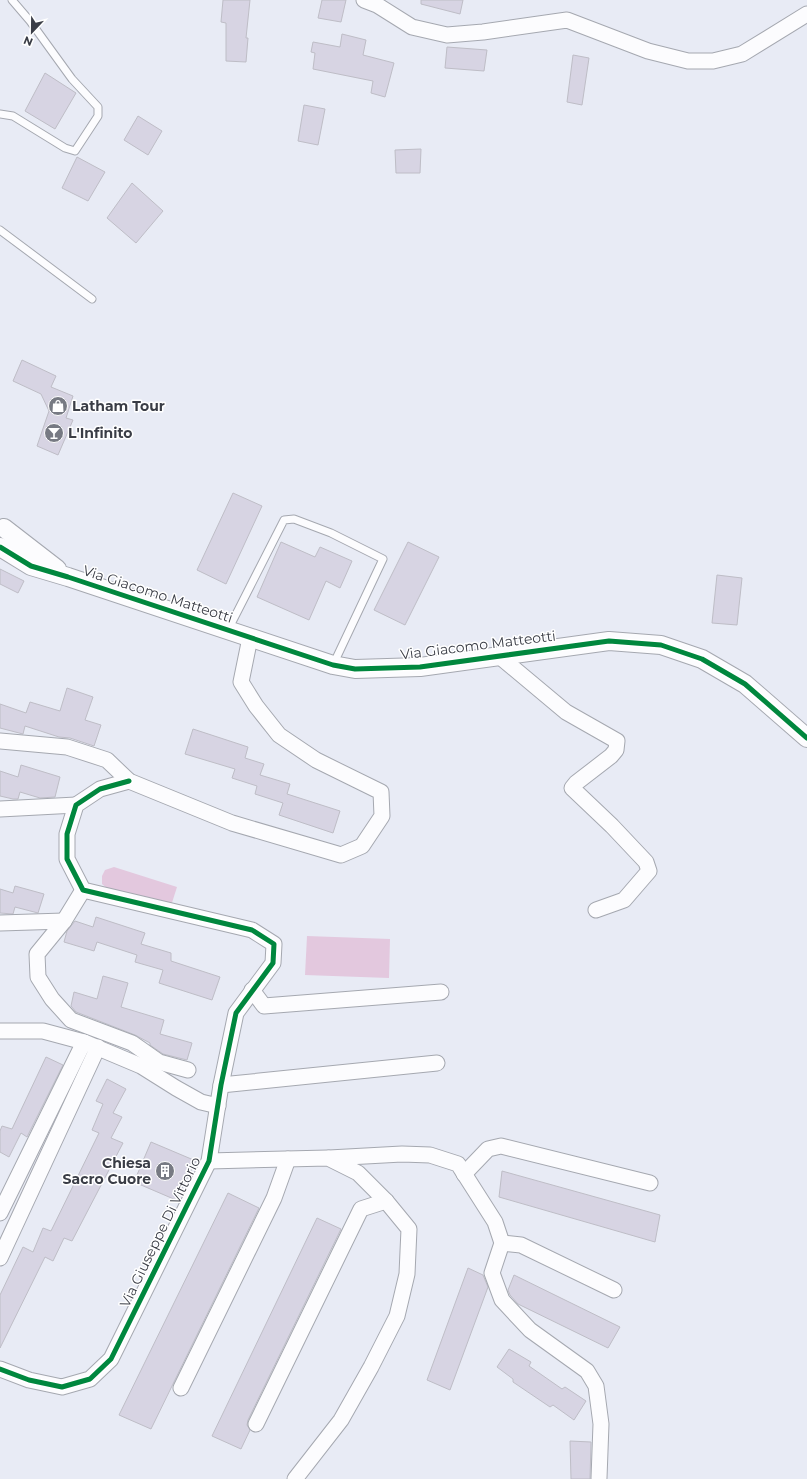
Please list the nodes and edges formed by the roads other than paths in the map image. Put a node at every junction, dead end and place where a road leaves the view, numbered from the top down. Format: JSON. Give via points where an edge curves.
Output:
{"nodes":[{"id":1,"x":12,"y":0,"type":"edge"},
{"id":2,"x":364,"y":0,"type":"edge"},
{"id":3,"x":807,"y":14,"type":"edge"},
{"id":4,"x":0,"y":114,"type":"edge"},
{"id":5,"x":0,"y":230,"type":"edge"},
{"id":6,"x":92,"y":299,"type":"dead end"},
{"id":7,"x":1,"y":526,"type":"edge"},
{"id":8,"x":0,"y":547,"type":"edge"},
{"id":9,"x":68,"y":577,"type":"junction"},
{"id":10,"x":228,"y":630,"type":"junction"},
{"id":11,"x":250,"y":638,"type":"junction"},
{"id":12,"x":499,"y":656,"type":"junction"},
{"id":13,"x":333,"y":665,"type":"junction"},
{"id":14,"x":807,"y":738,"type":"edge"},
{"id":15,"x":0,"y":741,"type":"edge"},
{"id":16,"x":129,"y":781,"type":"junction"},
{"id":17,"x":76,"y":805,"type":"junction"},
{"id":18,"x":0,"y":809,"type":"edge"},
{"id":19,"x":83,"y":890,"type":"junction"},
{"id":20,"x":596,"y":910,"type":"dead end"},
{"id":21,"x":64,"y":921,"type":"junction"},
{"id":22,"x":0,"y":923,"type":"edge"},
{"id":23,"x":252,"y":990,"type":"junction"},
{"id":24,"x":441,"y":992,"type":"dead end"},
{"id":25,"x":0,"y":1031,"type":"edge"},
{"id":26,"x":84,"y":1042,"type":"junction"},
{"id":27,"x":98,"y":1047,"type":"junction"},
{"id":28,"x":437,"y":1063,"type":"dead end"},
{"id":29,"x":188,"y":1070,"type":"dead end"},
{"id":30,"x":221,"y":1085,"type":"junction"},
{"id":31,"x":218,"y":1106,"type":"junction"},
{"id":32,"x":328,"y":1158,"type":"junction"},
{"id":33,"x":288,"y":1159,"type":"junction"},
{"id":34,"x":209,"y":1161,"type":"junction"},
{"id":35,"x":464,"y":1174,"type":"junction"},
{"id":36,"x":650,"y":1183,"type":"dead end"},
{"id":37,"x":386,"y":1201,"type":"junction"},
{"id":38,"x":0,"y":1213,"type":"edge"},
{"id":39,"x":502,"y":1243,"type":"junction"},
{"id":40,"x":0,"y":1258,"type":"edge"},
{"id":41,"x":614,"y":1290,"type":"dead end"},
{"id":42,"x":0,"y":1369,"type":"edge"},
{"id":43,"x":180,"y":1388,"type":"dead end"},
{"id":44,"x":256,"y":1424,"type":"dead end"},
{"id":45,"x":599,"y":1478,"type":"edge"},
{"id":46,"x":295,"y":1479,"type":"edge"}],
"edges":[{"from":1,"to":4,"type":"lane","via":[[72,79],[98,107],[98,116],[76,152],[13,116]]},
{"from":2,"to":3,"type":"street","via":[[412,26],[447,35],[567,20],[648,51],[688,61],[713,61],[742,54]]},
{"from":5,"to":6,"type":"lane"},
{"from":7,"to":9,"type":"street","name":"Via Giacomo Matteotti"},
{"from":8,"to":9,"type":"street","name":"Via Giacomo Matteotti","via":[[31,566]]},
{"from":9,"to":10,"type":"street","name":"Via Giacomo Matteotti"},
{"from":10,"to":11,"type":"street","name":"Via Giacomo Matteotti"},
{"from":10,"to":13,"type":"lane","via":[[284,520],[294,519],[331,533],[383,559]]},
{"from":11,"to":13,"type":"street","name":"Via Giacomo Matteotti"},
{"from":11,"to":16,"type":"street","via":[[241,682],[279,736],[316,760],[381,792],[382,816],[362,846],[341,855],[232,823]]},
{"from":12,"to":13,"type":"street","name":"Via Giacomo Matteotti","via":[[420,667],[355,669]]},
{"from":12,"to":14,"type":"street","name":"Via Giacomo Matteotti","via":[[610,641],[661,646],[702,659],[745,684]]},
{"from":12,"to":20,"type":"street","via":[[566,712],[616,741],[616,750],[572,788],[646,862],[649,871],[624,900]]},
{"from":15,"to":16,"type":"street","via":[[67,747],[107,760]]},
{"from":16,"to":17,"type":"street","via":[[100,789]]},
{"from":17,"to":18,"type":"street"},
{"from":17,"to":19,"type":"street","via":[[67,834],[67,859]]},
{"from":19,"to":21,"type":"street"},
{"from":19,"to":23,"type":"street","name":"Via Giuseppe Di Vittorio","via":[[252,930],[274,944],[273,963]]},
{"from":21,"to":22,"type":"street"},
{"from":21,"to":29,"type":"street","via":[[37,954],[38,977],[52,999],[71,1020],[132,1043],[159,1062]]},
{"from":23,"to":24,"type":"street","via":[[264,1006]]},
{"from":23,"to":30,"type":"street","name":"Via Giuseppe Di Vittorio","via":[[236,1013]]},
{"from":25,"to":26,"type":"street","via":[[43,1030]]},
{"from":26,"to":27,"type":"street"},
{"from":26,"to":38,"type":"street"},
{"from":27,"to":31,"type":"street","via":[[141,1066],[201,1102]]},
{"from":27,"to":40,"type":"street"},
{"from":28,"to":30,"type":"street"},
{"from":30,"to":31,"type":"street","name":"Via Giuseppe Di Vittorio"},
{"from":31,"to":34,"type":"street","name":"Via Giuseppe Di Vittorio"},
{"from":32,"to":33,"type":"street"},
{"from":32,"to":35,"type":"street","via":[[430,1155],[458,1164]]},
{"from":32,"to":37,"type":"street","via":[[358,1173]]},
{"from":33,"to":34,"type":"street"},
{"from":33,"to":43,"type":"street","via":[[274,1198]]},
{"from":34,"to":42,"type":"street","name":"Via Giuseppe Di Vittorio","via":[[111,1359],[90,1379],[62,1386],[29,1380]]},
{"from":35,"to":36,"type":"street","via":[[488,1149],[501,1146]]},
{"from":35,"to":39,"type":"street","via":[[495,1222]]},
{"from":37,"to":44,"type":"street","via":[[361,1209]]},
{"from":37,"to":46,"type":"street","via":[[409,1229],[407,1274],[396,1316],[341,1420]]},
{"from":39,"to":41,"type":"street","via":[[521,1245]]},
{"from":39,"to":45,"type":"street","via":[[492,1273],[502,1300],[530,1330],[587,1371],[596,1386],[601,1424]]}]}
